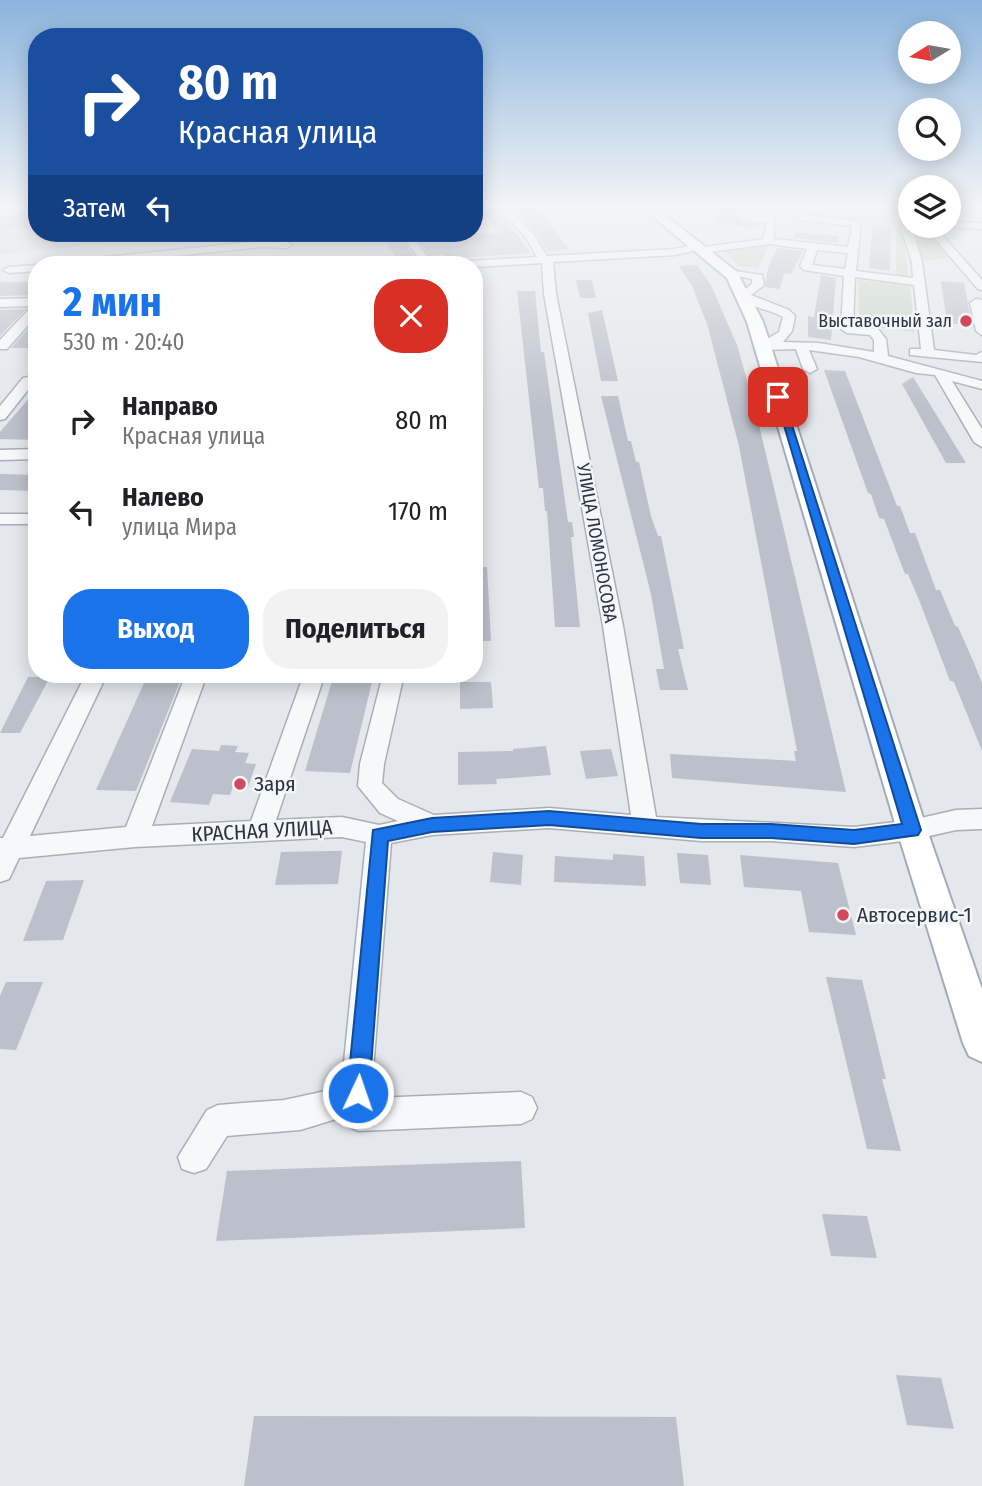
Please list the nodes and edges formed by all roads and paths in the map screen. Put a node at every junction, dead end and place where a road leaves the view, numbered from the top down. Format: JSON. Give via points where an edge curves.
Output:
{"nodes":[{"id":1,"x":548,"y":274,"type":"edge"},
{"id":2,"x":729,"y":274,"type":"edge"},
{"id":3,"x":850,"y":274,"type":"edge"},
{"id":4,"x":853,"y":274,"type":"edge"},
{"id":5,"x":919,"y":274,"type":"edge"},
{"id":6,"x":968,"y":274,"type":"edge"},
{"id":7,"x":920,"y":282,"type":"junction"},
{"id":8,"x":982,"y":287,"type":"edge"},
{"id":9,"x":28,"y":302,"type":"edge"},
{"id":10,"x":0,"y":303,"type":"edge"},
{"id":11,"x":982,"y":304,"type":"edge"},
{"id":12,"x":28,"y":317,"type":"edge"},
{"id":13,"x":982,"y":331,"type":"edge"},
{"id":14,"x":2,"y":346,"type":"dead end"},
{"id":15,"x":763,"y":346,"type":"junction"},
{"id":16,"x":802,"y":346,"type":"junction"},
{"id":17,"x":881,"y":353,"type":"junction"},
{"id":18,"x":928,"y":354,"type":"junction"},
{"id":19,"x":982,"y":356,"type":"edge"},
{"id":20,"x":810,"y":369,"type":"dead end"},
{"id":21,"x":940,"y":372,"type":"junction"},
{"id":22,"x":28,"y":381,"type":"dead end"},
{"id":23,"x":982,"y":385,"type":"edge"},
{"id":24,"x":0,"y":416,"type":"edge"},
{"id":25,"x":982,"y":442,"type":"edge"},
{"id":26,"x":28,"y":454,"type":"edge"},
{"id":27,"x":0,"y":455,"type":"edge"},
{"id":28,"x":0,"y":466,"type":"edge"},
{"id":29,"x":28,"y":466,"type":"edge"},
{"id":30,"x":0,"y":519,"type":"edge"},
{"id":31,"x":28,"y":519,"type":"edge"},
{"id":32,"x":91,"y":683,"type":"edge"},
{"id":33,"x":193,"y":683,"type":"edge"},
{"id":34,"x":311,"y":683,"type":"edge"},
{"id":35,"x":391,"y":683,"type":"edge"},
{"id":36,"x":982,"y":819,"type":"edge"},
{"id":37,"x":432,"y":825,"type":"junction"},
{"id":38,"x":645,"y":826,"type":"junction"},
{"id":39,"x":912,"y":830,"type":"junction"},
{"id":40,"x":260,"y":831,"type":"junction"},
{"id":41,"x":379,"y":835,"type":"junction"},
{"id":42,"x":135,"y":837,"type":"junction"},
{"id":43,"x":3,"y":856,"type":"edge"},
{"id":44,"x":982,"y":1043,"type":"edge"},
{"id":45,"x":358,"y":1071,"type":"junction"},
{"id":46,"x":521,"y":1108,"type":"dead end"},
{"id":47,"x":194,"y":1157,"type":"dead end"}],
"edges":[{"from":1,"to":38,"type":"street","name":"УЛИЦА ЛОМОНОСОВА"},
{"from":2,"to":15,"type":"main road","via":[[744,295]]},
{"from":3,"to":17,"type":"street","via":[[847,329],[874,332]]},
{"from":4,"to":7,"type":"street"},
{"from":5,"to":7,"type":"street"},
{"from":6,"to":8,"type":"street"},
{"from":7,"to":18,"type":"street"},
{"from":9,"to":10,"type":"street"},
{"from":11,"to":13,"type":"street","via":[[976,303]]},
{"from":12,"to":14,"type":"street"},
{"from":15,"to":16,"type":"street"},
{"from":15,"to":39,"type":"main road"},
{"from":16,"to":17,"type":"street"},
{"from":16,"to":20,"type":"street"},
{"from":17,"to":18,"type":"street"},
{"from":17,"to":21,"type":"street","via":[[914,368]]},
{"from":18,"to":19,"type":"street"},
{"from":21,"to":23,"type":"street"},
{"from":21,"to":25,"type":"street"},
{"from":22,"to":24,"type":"street"},
{"from":26,"to":27,"type":"street"},
{"from":28,"to":29,"type":"street"},
{"from":30,"to":31,"type":"street"},
{"from":32,"to":43,"type":"street"},
{"from":33,"to":42,"type":"street"},
{"from":34,"to":40,"type":"street"},
{"from":35,"to":37,"type":"street","via":[[370,786],[389,806]]},
{"from":36,"to":39,"type":"street","name":"КРАСНАЯ УЛИЦА"},
{"from":37,"to":38,"type":"street","name":"КРАСНАЯ УЛИЦА","via":[[549,818]]},
{"from":37,"to":41,"type":"street","name":"КРАСНАЯ УЛИЦА"},
{"from":38,"to":39,"type":"street","name":"КРАСНАЯ УЛИЦА","via":[[854,837]]},
{"from":39,"to":44,"type":"main road"},
{"from":40,"to":41,"type":"street","name":"КРАСНАЯ УЛИЦА","via":[[342,827]]},
{"from":40,"to":42,"type":"street","name":"КРАСНАЯ УЛИЦА"},
{"from":41,"to":45,"type":"street"},
{"from":42,"to":43,"type":"street","name":"КРАСНАЯ УЛИЦА"},
{"from":45,"to":46,"type":"street","via":[[358,1115]]},
{"from":45,"to":47,"type":"street","via":[[346,1100],[325,1110],[218,1121]]}]}
